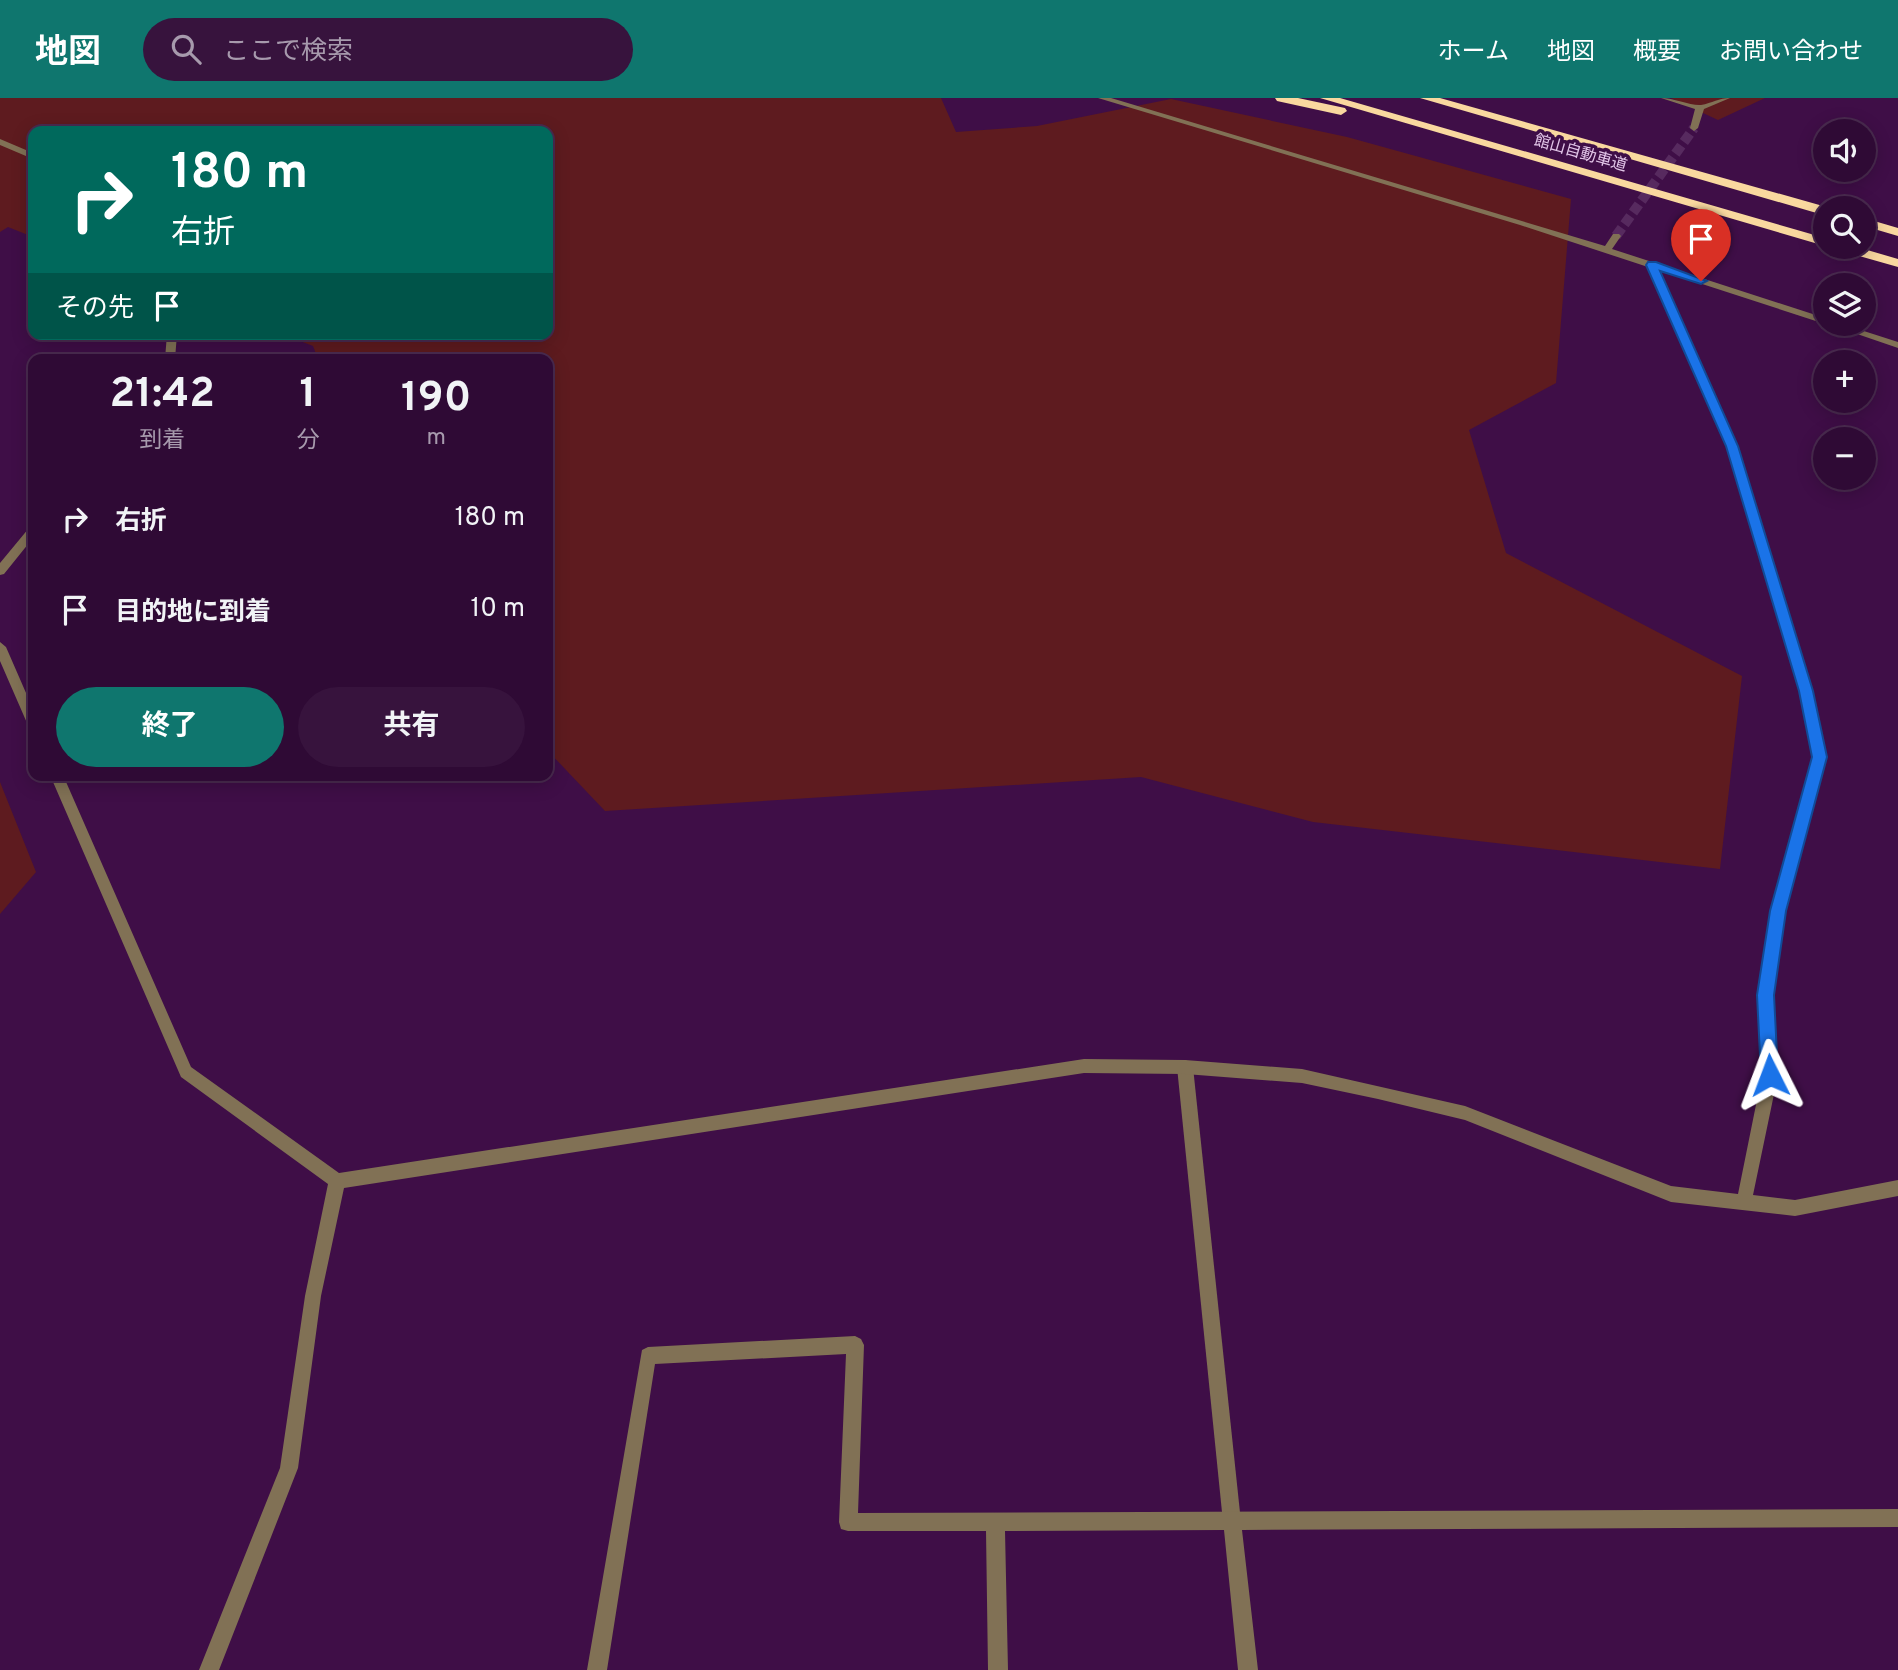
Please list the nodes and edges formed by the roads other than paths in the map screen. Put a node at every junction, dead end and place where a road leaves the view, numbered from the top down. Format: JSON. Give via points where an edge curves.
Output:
{"nodes":[{"id":1,"x":1102,"y":98,"type":"edge"},
{"id":2,"x":1281,"y":98,"type":"edge"},
{"id":3,"x":1326,"y":98,"type":"edge"},
{"id":4,"x":1426,"y":98,"type":"edge"},
{"id":5,"x":1434,"y":98,"type":"edge"},
{"id":6,"x":1665,"y":98,"type":"edge"},
{"id":7,"x":1726,"y":98,"type":"edge"},
{"id":8,"x":1700,"y":108,"type":"junction"},
{"id":9,"x":1480,"y":113,"type":"junction"},
{"id":10,"x":1693,"y":128,"type":"tunnel mouth"},
{"id":11,"x":1463,"y":136,"type":"junction"},
{"id":12,"x":0,"y":142,"type":"edge"},
{"id":13,"x":28,"y":154,"type":"edge"},
{"id":14,"x":1813,"y":208,"type":"edge"},
{"id":15,"x":1876,"y":226,"type":"edge"},
{"id":16,"x":1898,"y":232,"type":"edge"},
{"id":17,"x":1616,"y":236,"type":"tunnel mouth"},
{"id":18,"x":1813,"y":238,"type":"edge"},
{"id":19,"x":1607,"y":250,"type":"junction"},
{"id":20,"x":1876,"y":257,"type":"edge"},
{"id":21,"x":1898,"y":263,"type":"edge"},
{"id":22,"x":1652,"y":265,"type":"junction"},
{"id":23,"x":1813,"y":317,"type":"edge"},
{"id":24,"x":1870,"y":336,"type":"edge"},
{"id":25,"x":1898,"y":345,"type":"edge"},
{"id":26,"x":28,"y":537,"type":"edge"},
{"id":27,"x":0,"y":571,"type":"edge"},
{"id":28,"x":0,"y":647,"type":"edge"},
{"id":29,"x":28,"y":711,"type":"edge"},
{"id":30,"x":59,"y":781,"type":"edge"},
{"id":31,"x":1185,"y":1067,"type":"junction"},
{"id":32,"x":337,"y":1181,"type":"junction"},
{"id":33,"x":1898,"y":1188,"type":"edge"},
{"id":34,"x":1744,"y":1202,"type":"junction"},
{"id":35,"x":1898,"y":1518,"type":"edge"},
{"id":36,"x":995,"y":1522,"type":"junction"},
{"id":37,"x":1232,"y":1522,"type":"junction"},
{"id":38,"x":209,"y":1670,"type":"edge"},
{"id":39,"x":597,"y":1670,"type":"edge"},
{"id":40,"x":998,"y":1670,"type":"edge"},
{"id":41,"x":1248,"y":1670,"type":"edge"}],
"edges":[{"from":1,"to":19,"type":"street"},
{"from":2,"to":11,"type":"highway"},
{"from":3,"to":11,"type":"highway","name":"館山自動車道"},
{"from":4,"to":9,"type":"highway","name":"館山自動車道"},
{"from":5,"to":9,"type":"highway"},
{"from":6,"to":8,"type":"street"},
{"from":7,"to":8,"type":"street"},
{"from":8,"to":10,"type":"street"},
{"from":9,"to":14,"type":"highway","name":"館山自動車道"},
{"from":11,"to":18,"type":"highway","name":"館山自動車道"},
{"from":12,"to":13,"type":"street"},
{"from":15,"to":16,"type":"highway"},
{"from":17,"to":19,"type":"street"},
{"from":19,"to":22,"type":"street"},
{"from":20,"to":21,"type":"highway"},
{"from":22,"to":23,"type":"street"},
{"from":22,"to":34,"type":"street","via":[[1732,446],[1806,691],[1819,757],[1778,911],[1765,995],[1770,1075]]},
{"from":24,"to":25,"type":"street"},
{"from":26,"to":27,"type":"street"},
{"from":28,"to":29,"type":"street"},
{"from":30,"to":32,"type":"street","via":[[186,1072]]},
{"from":31,"to":32,"type":"street","via":[[1084,1066]]},
{"from":31,"to":34,"type":"street","via":[[1302,1076],[1465,1112],[1671,1194]]},
{"from":31,"to":37,"type":"street"},
{"from":32,"to":38,"type":"street","via":[[313,1296],[289,1468]]},
{"from":33,"to":34,"type":"street","via":[[1796,1208]]},
{"from":35,"to":37,"type":"street"},
{"from":36,"to":37,"type":"street"},
{"from":36,"to":39,"type":"street","via":[[848,1522],[855,1345],[648,1356]]},
{"from":36,"to":40,"type":"street"},
{"from":37,"to":41,"type":"street"}]}
